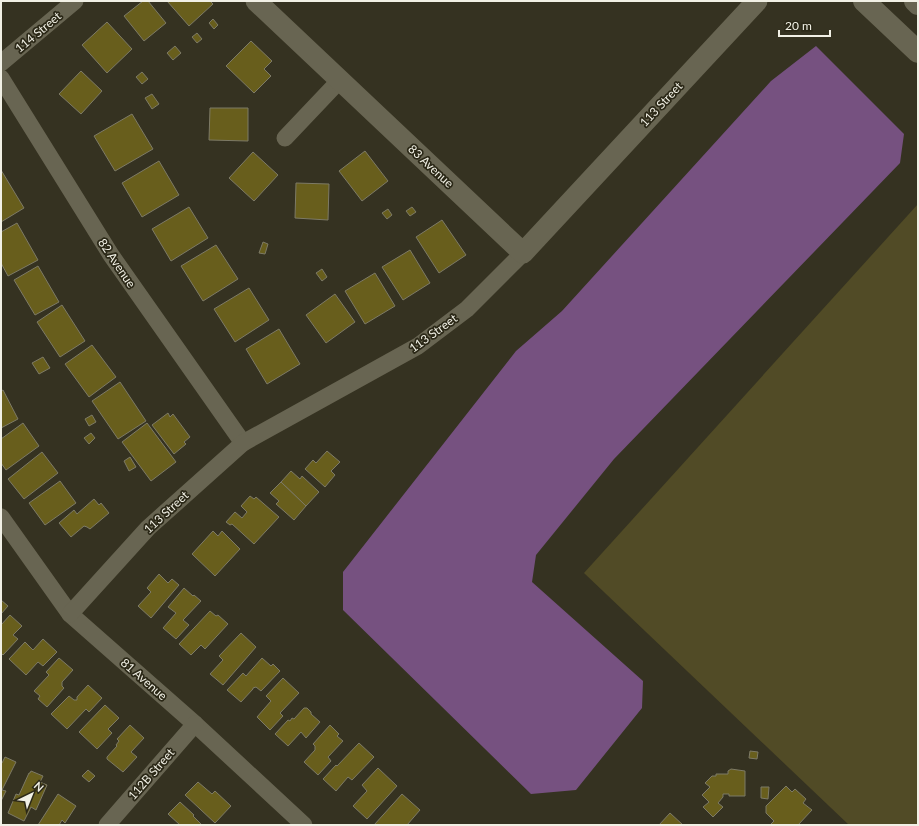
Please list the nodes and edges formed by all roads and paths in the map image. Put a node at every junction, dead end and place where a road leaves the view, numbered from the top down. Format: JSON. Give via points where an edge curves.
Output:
{"nodes":[{"id":1,"x":75,"y":1,"type":"edge"},
{"id":2,"x":256,"y":1,"type":"edge"},
{"id":3,"x":756,"y":1,"type":"edge"},
{"id":4,"x":864,"y":1,"type":"edge"},
{"id":5,"x":915,"y":1,"type":"edge"},
{"id":6,"x":918,"y":4,"type":"edge"},
{"id":7,"x":918,"y":52,"type":"edge"},
{"id":8,"x":1,"y":63,"type":"edge"},
{"id":9,"x":1,"y":78,"type":"edge"},
{"id":10,"x":340,"y":80,"type":"junction"},
{"id":11,"x":285,"y":138,"type":"dead end"},
{"id":12,"x":523,"y":253,"type":"junction"},
{"id":13,"x":243,"y":442,"type":"junction"},
{"id":14,"x":1,"y":517,"type":"edge"},
{"id":15,"x":70,"y":614,"type":"junction"},
{"id":16,"x":195,"y":724,"type":"junction"},
{"id":17,"x":107,"y":825,"type":"edge"},
{"id":18,"x":304,"y":825,"type":"edge"}],
"edges":[{"from":1,"to":8,"type":"street","name":"114 Street"},
{"from":2,"to":10,"type":"street","name":"83 Avenue"},
{"from":3,"to":12,"type":"street","name":"113 Street"},
{"from":4,"to":7,"type":"main road"},
{"from":5,"to":6,"type":"main road"},
{"from":9,"to":13,"type":"street","name":"82 Avenue","via":[[111,255]]},
{"from":10,"to":11,"type":"street"},
{"from":10,"to":12,"type":"street","name":"83 Avenue"},
{"from":12,"to":13,"type":"street","name":"113 Street","via":[[467,309],[418,346]]},
{"from":13,"to":15,"type":"street","name":"113 Street","via":[[148,528]]},
{"from":14,"to":15,"type":"street","name":"81 Avenue"},
{"from":15,"to":16,"type":"street","name":"81 Avenue"},
{"from":16,"to":17,"type":"street","name":"112B Street"},
{"from":16,"to":18,"type":"street","name":"81 Avenue"}]}
